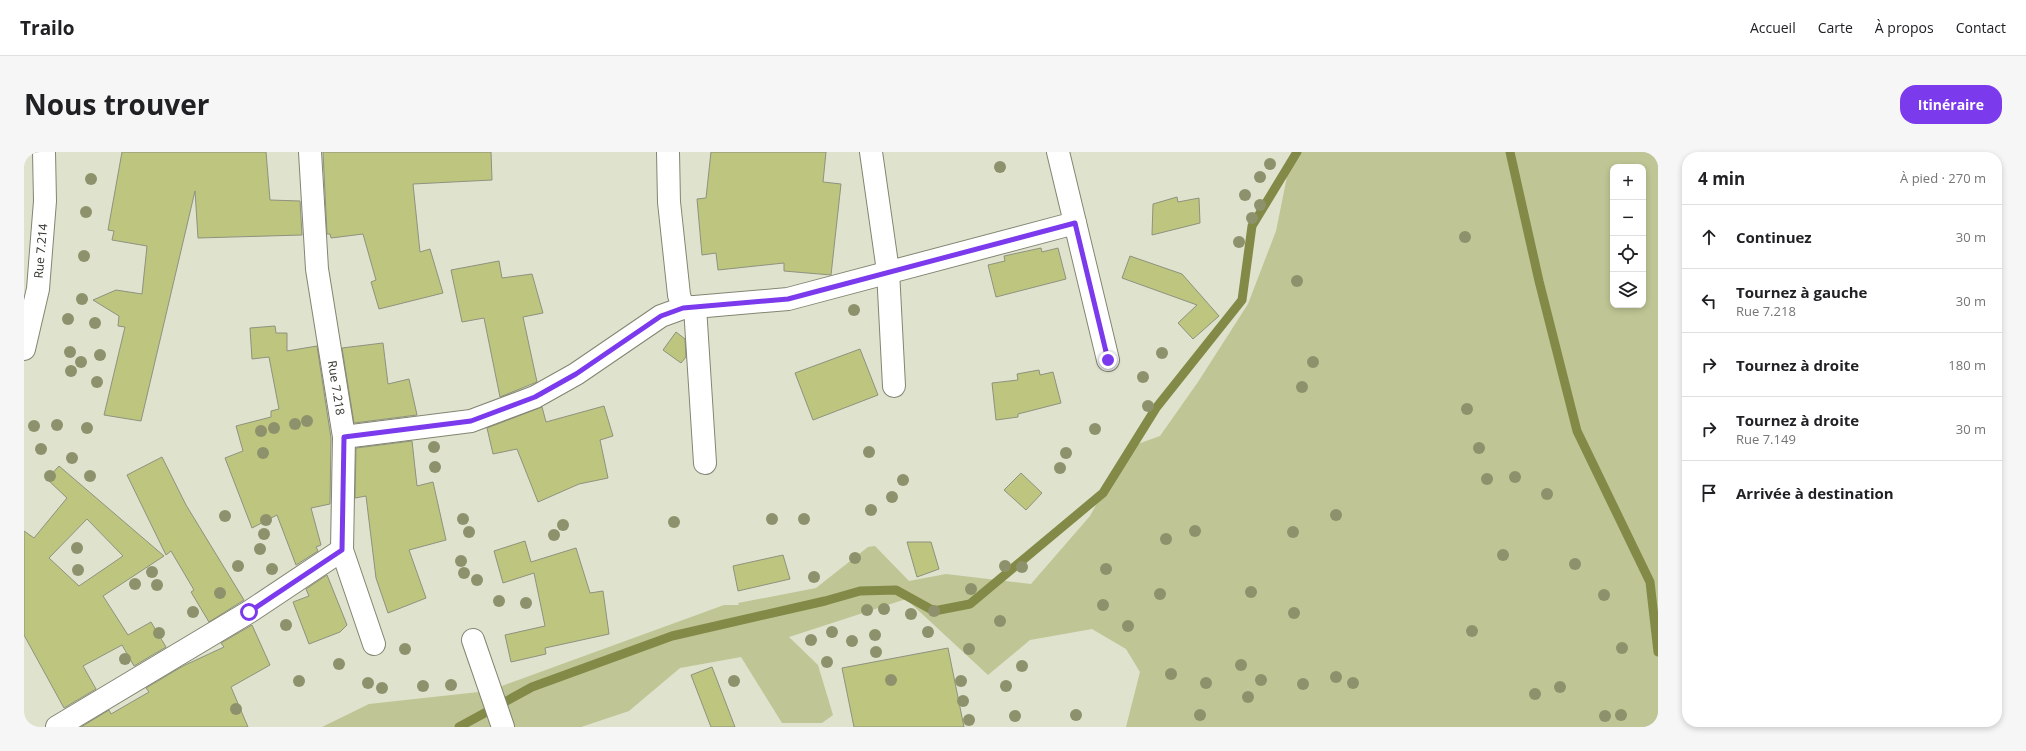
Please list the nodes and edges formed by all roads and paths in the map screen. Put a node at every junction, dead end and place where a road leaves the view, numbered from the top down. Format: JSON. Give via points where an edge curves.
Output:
{"nodes":[{"id":1,"x":44,"y":152,"type":"edge"},
{"id":2,"x":310,"y":152,"type":"edge"},
{"id":3,"x":668,"y":152,"type":"edge"},
{"id":4,"x":871,"y":152,"type":"edge"},
{"id":5,"x":1058,"y":152,"type":"edge"},
{"id":6,"x":1075,"y":223,"type":"junction"},
{"id":7,"x":888,"y":271,"type":"junction"},
{"id":8,"x":689,"y":308,"type":"junction"},
{"id":9,"x":24,"y":349,"type":"edge"},
{"id":10,"x":1108,"y":360,"type":"dead end"},
{"id":11,"x":894,"y":386,"type":"dead end"},
{"id":12,"x":344,"y":437,"type":"junction"},
{"id":13,"x":704,"y":463,"type":"dead end"},
{"id":14,"x":342,"y":550,"type":"junction"},
{"id":15,"x":474,"y":640,"type":"dead end"},
{"id":16,"x":374,"y":644,"type":"dead end"},
{"id":17,"x":57,"y":727,"type":"edge"},
{"id":18,"x":503,"y":727,"type":"edge"}],
"edges":[{"from":1,"to":9,"type":"street","name":"Rue 7.214","via":[[45,201],[38,289]]},
{"from":2,"to":12,"type":"street","name":"Rue 7.218","via":[[317,269]]},
{"from":3,"to":8,"type":"street","via":[[669,202],[679,295]]},
{"from":4,"to":7,"type":"street"},
{"from":5,"to":6,"type":"street"},
{"from":6,"to":7,"type":"street"},
{"from":6,"to":10,"type":"street"},
{"from":7,"to":8,"type":"street","via":[[788,299]]},
{"from":7,"to":11,"type":"street"},
{"from":8,"to":12,"type":"street","via":[[661,316],[576,374],[528,400],[471,421]]},
{"from":8,"to":13,"type":"street"},
{"from":12,"to":14,"type":"street","name":"Rue 7.218"},
{"from":14,"to":16,"type":"street","name":"Rue 7.218"},
{"from":14,"to":17,"type":"street","via":[[249,612]]},
{"from":15,"to":18,"type":"street"}]}
